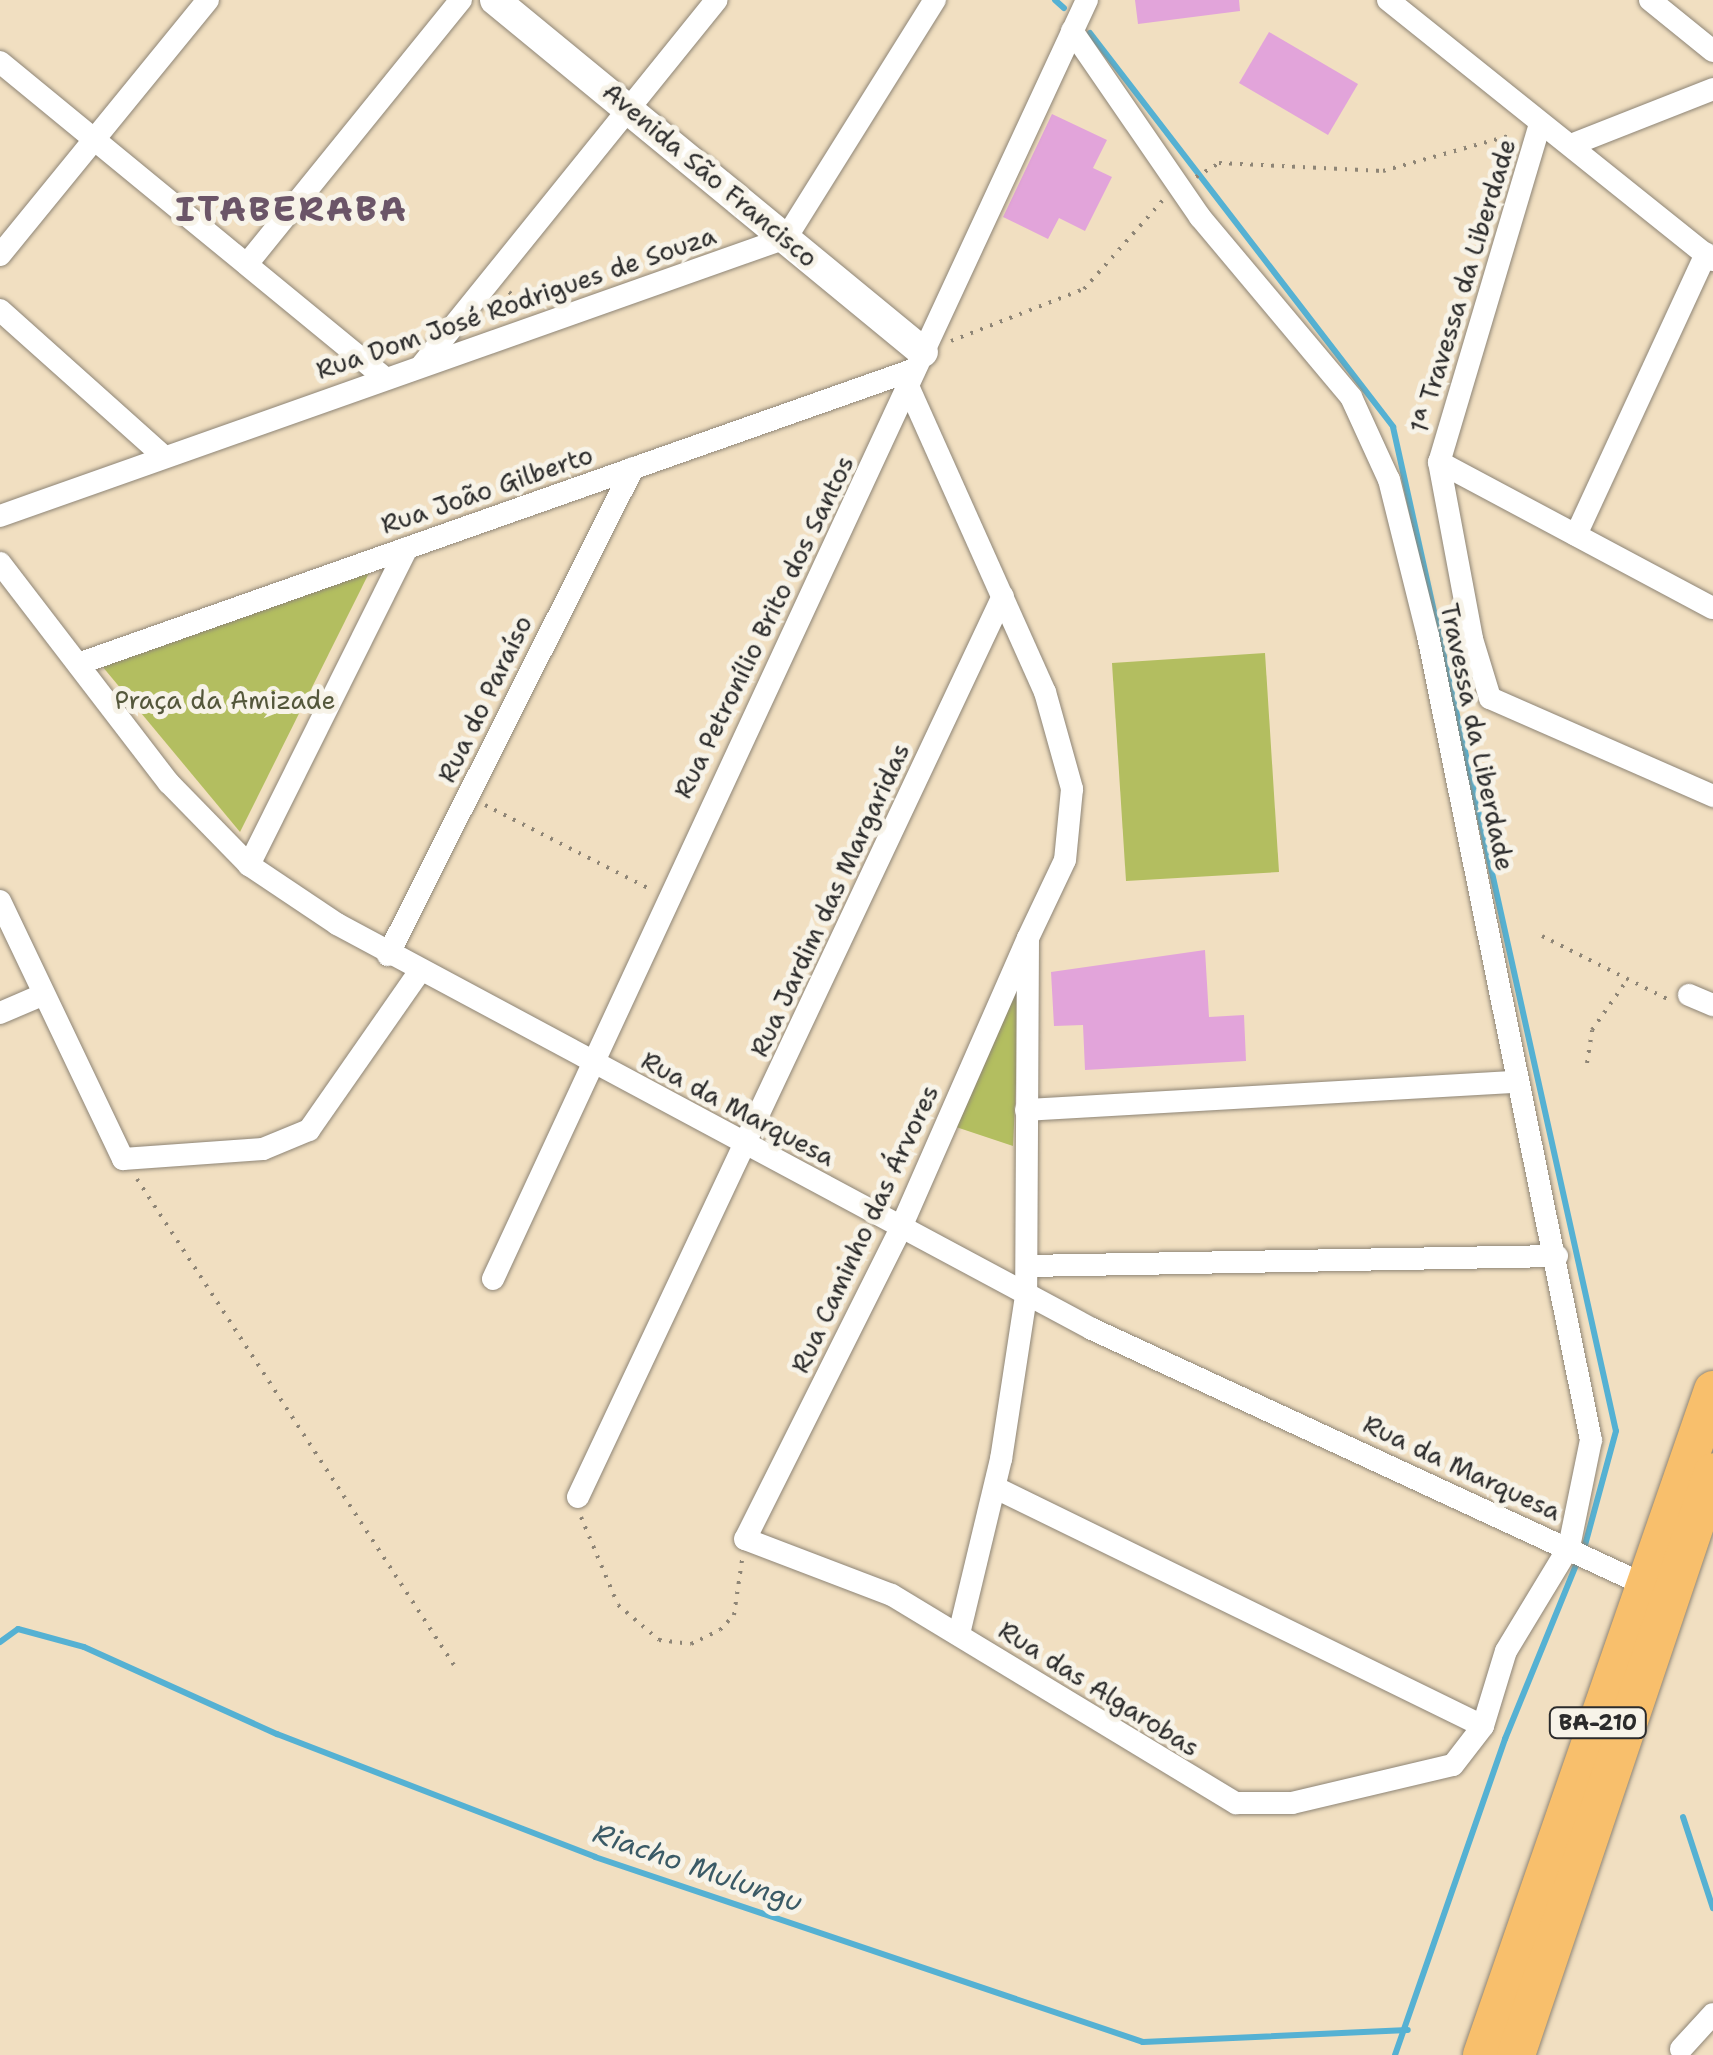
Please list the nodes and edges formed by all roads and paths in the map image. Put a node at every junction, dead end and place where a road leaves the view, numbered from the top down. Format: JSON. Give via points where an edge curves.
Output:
{"nodes":[{"id":1,"x":208,"y":0,"type":"edge"},
{"id":2,"x":462,"y":0,"type":"edge"},
{"id":3,"x":495,"y":0,"type":"edge"},
{"id":4,"x":716,"y":0,"type":"edge"},
{"id":5,"x":934,"y":0,"type":"edge"},
{"id":6,"x":1087,"y":0,"type":"edge"},
{"id":7,"x":1388,"y":0,"type":"edge"},
{"id":8,"x":1650,"y":0,"type":"edge"},
{"id":9,"x":1072,"y":31,"type":"junction"},
{"id":10,"x":1713,"y":51,"type":"edge"},
{"id":11,"x":0,"y":62,"type":"edge"},
{"id":12,"x":1713,"y":90,"type":"edge"},
{"id":13,"x":630,"y":108,"type":"junction"},
{"id":14,"x":1540,"y":124,"type":"junction"},
{"id":15,"x":94,"y":139,"type":"junction"},
{"id":16,"x":1571,"y":145,"type":"junction"},
{"id":17,"x":1218,"y":163,"type":"dead end"},
{"id":18,"x":1180,"y":187,"type":"junction"},
{"id":19,"x":786,"y":238,"type":"junction"},
{"id":20,"x":0,"y":255,"type":"edge"},
{"id":21,"x":1709,"y":257,"type":"edge"},
{"id":22,"x":247,"y":264,"type":"junction"},
{"id":23,"x":490,"y":275,"type":"junction"},
{"id":24,"x":0,"y":310,"type":"edge"},
{"id":25,"x":546,"y":324,"type":"junction"},
{"id":26,"x":422,"y":365,"type":"junction"},
{"id":27,"x":915,"y":369,"type":"junction"},
{"id":28,"x":383,"y":377,"type":"junction"},
{"id":29,"x":162,"y":454,"type":"junction"},
{"id":30,"x":1439,"y":462,"type":"junction"},
{"id":31,"x":633,"y":468,"type":"junction"},
{"id":32,"x":0,"y":516,"type":"edge"},
{"id":33,"x":1576,"y":535,"type":"junction"},
{"id":34,"x":408,"y":548,"type":"junction"},
{"id":35,"x":0,"y":563,"type":"edge"},
{"id":36,"x":1004,"y":596,"type":"junction"},
{"id":37,"x":1713,"y":608,"type":"edge"},
{"id":38,"x":78,"y":664,"type":"junction"},
{"id":39,"x":1713,"y":796,"type":"edge"},
{"id":40,"x":467,"y":797,"type":"junction"},
{"id":41,"x":249,"y":865,"type":"junction"},
{"id":42,"x":664,"y":896,"type":"junction"},
{"id":43,"x":0,"y":902,"type":"edge"},
{"id":44,"x":1542,"y":936,"type":"dead end"},
{"id":45,"x":1028,"y":938,"type":"junction"},
{"id":46,"x":388,"y":955,"type":"junction"},
{"id":47,"x":418,"y":974,"type":"junction"},
{"id":48,"x":1627,"y":980,"type":"junction"},
{"id":49,"x":42,"y":995,"type":"junction"},
{"id":50,"x":1689,"y":996,"type":"joint"},
{"id":51,"x":1713,"y":1005,"type":"edge"},
{"id":52,"x":0,"y":1013,"type":"edge"},
{"id":53,"x":588,"y":1063,"type":"junction"},
{"id":54,"x":1587,"y":1063,"type":"dead end"},
{"id":55,"x":1514,"y":1082,"type":"junction"},
{"id":56,"x":1026,"y":1110,"type":"junction"},
{"id":57,"x":746,"y":1142,"type":"junction"},
{"id":58,"x":123,"y":1159,"type":"junction"},
{"id":59,"x":901,"y":1228,"type":"junction"},
{"id":60,"x":1558,"y":1256,"type":"junction"},
{"id":61,"x":1027,"y":1266,"type":"junction"},
{"id":62,"x":493,"y":1279,"type":"dead end"},
{"id":63,"x":1026,"y":1296,"type":"junction"},
{"id":64,"x":1713,"y":1390,"type":"edge"},
{"id":65,"x":1713,"y":1472,"type":"edge"},
{"id":66,"x":996,"y":1488,"type":"junction"},
{"id":67,"x":578,"y":1498,"type":"joint"},
{"id":68,"x":745,"y":1539,"type":"junction"},
{"id":69,"x":1569,"y":1547,"type":"junction"},
{"id":70,"x":1646,"y":1585,"type":"junction"},
{"id":71,"x":959,"y":1634,"type":"junction"},
{"id":72,"x":454,"y":1665,"type":"dead end"},
{"id":73,"x":1483,"y":1726,"type":"junction"},
{"id":74,"x":1713,"y":2014,"type":"edge"},
{"id":75,"x":1682,"y":2049,"type":"dead end"},
{"id":76,"x":1482,"y":2055,"type":"edge"},
{"id":77,"x":1516,"y":2055,"type":"edge"}],
"edges":[{"from":1,"to":15,"type":"street"},
{"from":2,"to":22,"type":"street"},
{"from":3,"to":13,"type":"street","name":"Avenida São Francisco"},
{"from":4,"to":13,"type":"street"},
{"from":5,"to":19,"type":"street"},
{"from":6,"to":9,"type":"street","name":"Rua Petronílio Brito dos Santos"},
{"from":7,"to":14,"type":"street"},
{"from":8,"to":10,"type":"street"},
{"from":9,"to":18,"type":"street","name":"Travessa da Liberdade"},
{"from":9,"to":27,"type":"street","name":"Rua Petronílio Brito dos Santos"},
{"from":11,"to":15,"type":"street"},
{"from":12,"to":16,"type":"street"},
{"from":13,"to":19,"type":"street","name":"Avenida São Francisco"},
{"from":13,"to":23,"type":"street"},
{"from":14,"to":16,"type":"street"},
{"from":14,"to":17,"type":"path","via":[[1383,171]]},
{"from":14,"to":30,"type":"street","name":"1ª Travessa da Liberdade"},
{"from":15,"to":20,"type":"street"},
{"from":15,"to":22,"type":"street"},
{"from":16,"to":21,"type":"street"},
{"from":18,"to":27,"type":"path","via":[[1084,290]]},
{"from":18,"to":55,"type":"street","name":"Travessa da Liberdade","via":[[1324,360],[1388,480]]},
{"from":19,"to":25,"type":"street","name":"Rua Dom José Rodrigues de Souza"},
{"from":19,"to":27,"type":"street","name":"Avenida São Francisco"},
{"from":21,"to":33,"type":"street"},
{"from":22,"to":28,"type":"street"},
{"from":23,"to":25,"type":"path"},
{"from":23,"to":26,"type":"street"},
{"from":24,"to":29,"type":"street"},
{"from":25,"to":26,"type":"street","name":"Rua Dom José Rodrigues de Souza"},
{"from":26,"to":28,"type":"street","name":"Rua Dom José Rodrigues de Souza"},
{"from":27,"to":31,"type":"street","name":"Rua João Gilberto"},
{"from":27,"to":36,"type":"street","name":"Rua Caminho das Árvores"},
{"from":27,"to":42,"type":"street","name":"Rua Petronílio Brito dos Santos"},
{"from":28,"to":29,"type":"street","name":"Rua Dom José Rodrigues de Souza"},
{"from":29,"to":32,"type":"street","name":"Rua Dom José Rodrigues de Souza"},
{"from":30,"to":33,"type":"street"},
{"from":30,"to":39,"type":"street","name":"1ª Travessa da Liberdade","via":[[1490,698]]},
{"from":31,"to":34,"type":"street","name":"Rua João Gilberto"},
{"from":31,"to":40,"type":"street","name":"Rua do Paraíso"},
{"from":33,"to":37,"type":"street"},
{"from":34,"to":38,"type":"street","name":"Rua João Gilberto"},
{"from":34,"to":41,"type":"street"},
{"from":35,"to":38,"type":"street","name":"Rua da Marquesa"},
{"from":36,"to":45,"type":"street","name":"Rua Caminho das Árvores","via":[[1072,789],[1065,860]]},
{"from":36,"to":57,"type":"street","name":"Rua Jardim das Margaridas"},
{"from":38,"to":41,"type":"street","name":"Rua da Marquesa","via":[[146,756]]},
{"from":40,"to":42,"type":"path"},
{"from":40,"to":46,"type":"street","name":"Rua do Paraíso"},
{"from":41,"to":46,"type":"street","name":"Rua da Marquesa"},
{"from":42,"to":53,"type":"street","name":"Rua Petronílio Brito dos Santos"},
{"from":43,"to":49,"type":"street"},
{"from":44,"to":48,"type":"path"},
{"from":45,"to":56,"type":"street"},
{"from":45,"to":59,"type":"street","name":"Rua Caminho das Árvores"},
{"from":46,"to":47,"type":"street","name":"Rua da Marquesa"},
{"from":47,"to":53,"type":"street","name":"Rua da Marquesa"},
{"from":47,"to":58,"type":"street","via":[[309,1130],[262,1149]]},
{"from":48,"to":50,"type":"path","via":[[1666,1000]]},
{"from":48,"to":54,"type":"path","via":[[1592,1030]]},
{"from":49,"to":52,"type":"street"},
{"from":49,"to":58,"type":"street"},
{"from":50,"to":51,"type":"street"},
{"from":53,"to":57,"type":"street","name":"Rua da Marquesa"},
{"from":53,"to":62,"type":"street","name":"Rua Petronílio Brito dos Santos"},
{"from":55,"to":56,"type":"street"},
{"from":55,"to":60,"type":"street","name":"Travessa da Liberdade"},
{"from":56,"to":61,"type":"street"},
{"from":57,"to":59,"type":"street","name":"Rua da Marquesa"},
{"from":57,"to":67,"type":"street","name":"Rua Jardim das Margaridas"},
{"from":58,"to":72,"type":"path"},
{"from":59,"to":63,"type":"street","name":"Rua da Marquesa"},
{"from":59,"to":68,"type":"street","name":"Rua Caminho das Árvores"},
{"from":60,"to":61,"type":"street"},
{"from":60,"to":69,"type":"street","name":"Travessa da Liberdade","via":[[1590,1440]]},
{"from":61,"to":63,"type":"street"},
{"from":63,"to":66,"type":"street"},
{"from":63,"to":69,"type":"street","name":"Rua da Marquesa"},
{"from":64,"to":70,"type":"main road","number":"BA-210"},
{"from":65,"to":77,"type":"main road","number":"BA-210"},
{"from":66,"to":71,"type":"street"},
{"from":66,"to":73,"type":"street"},
{"from":67,"to":68,"type":"path","via":[[595,1562],[618,1604],[659,1640],[702,1640],[734,1615]]},
{"from":68,"to":71,"type":"street","name":"Rua das Algarobas","via":[[846,1571]]},
{"from":69,"to":70,"type":"street","name":"Rua da Marquesa"},
{"from":69,"to":73,"type":"street","via":[[1506,1651]]},
{"from":70,"to":76,"type":"main road","number":"BA-210"},
{"from":71,"to":73,"type":"street","name":"Rua das Algarobas","via":[[1236,1802],[1292,1803],[1439,1770],[1466,1755]]},
{"from":74,"to":75,"type":"street"}]}
